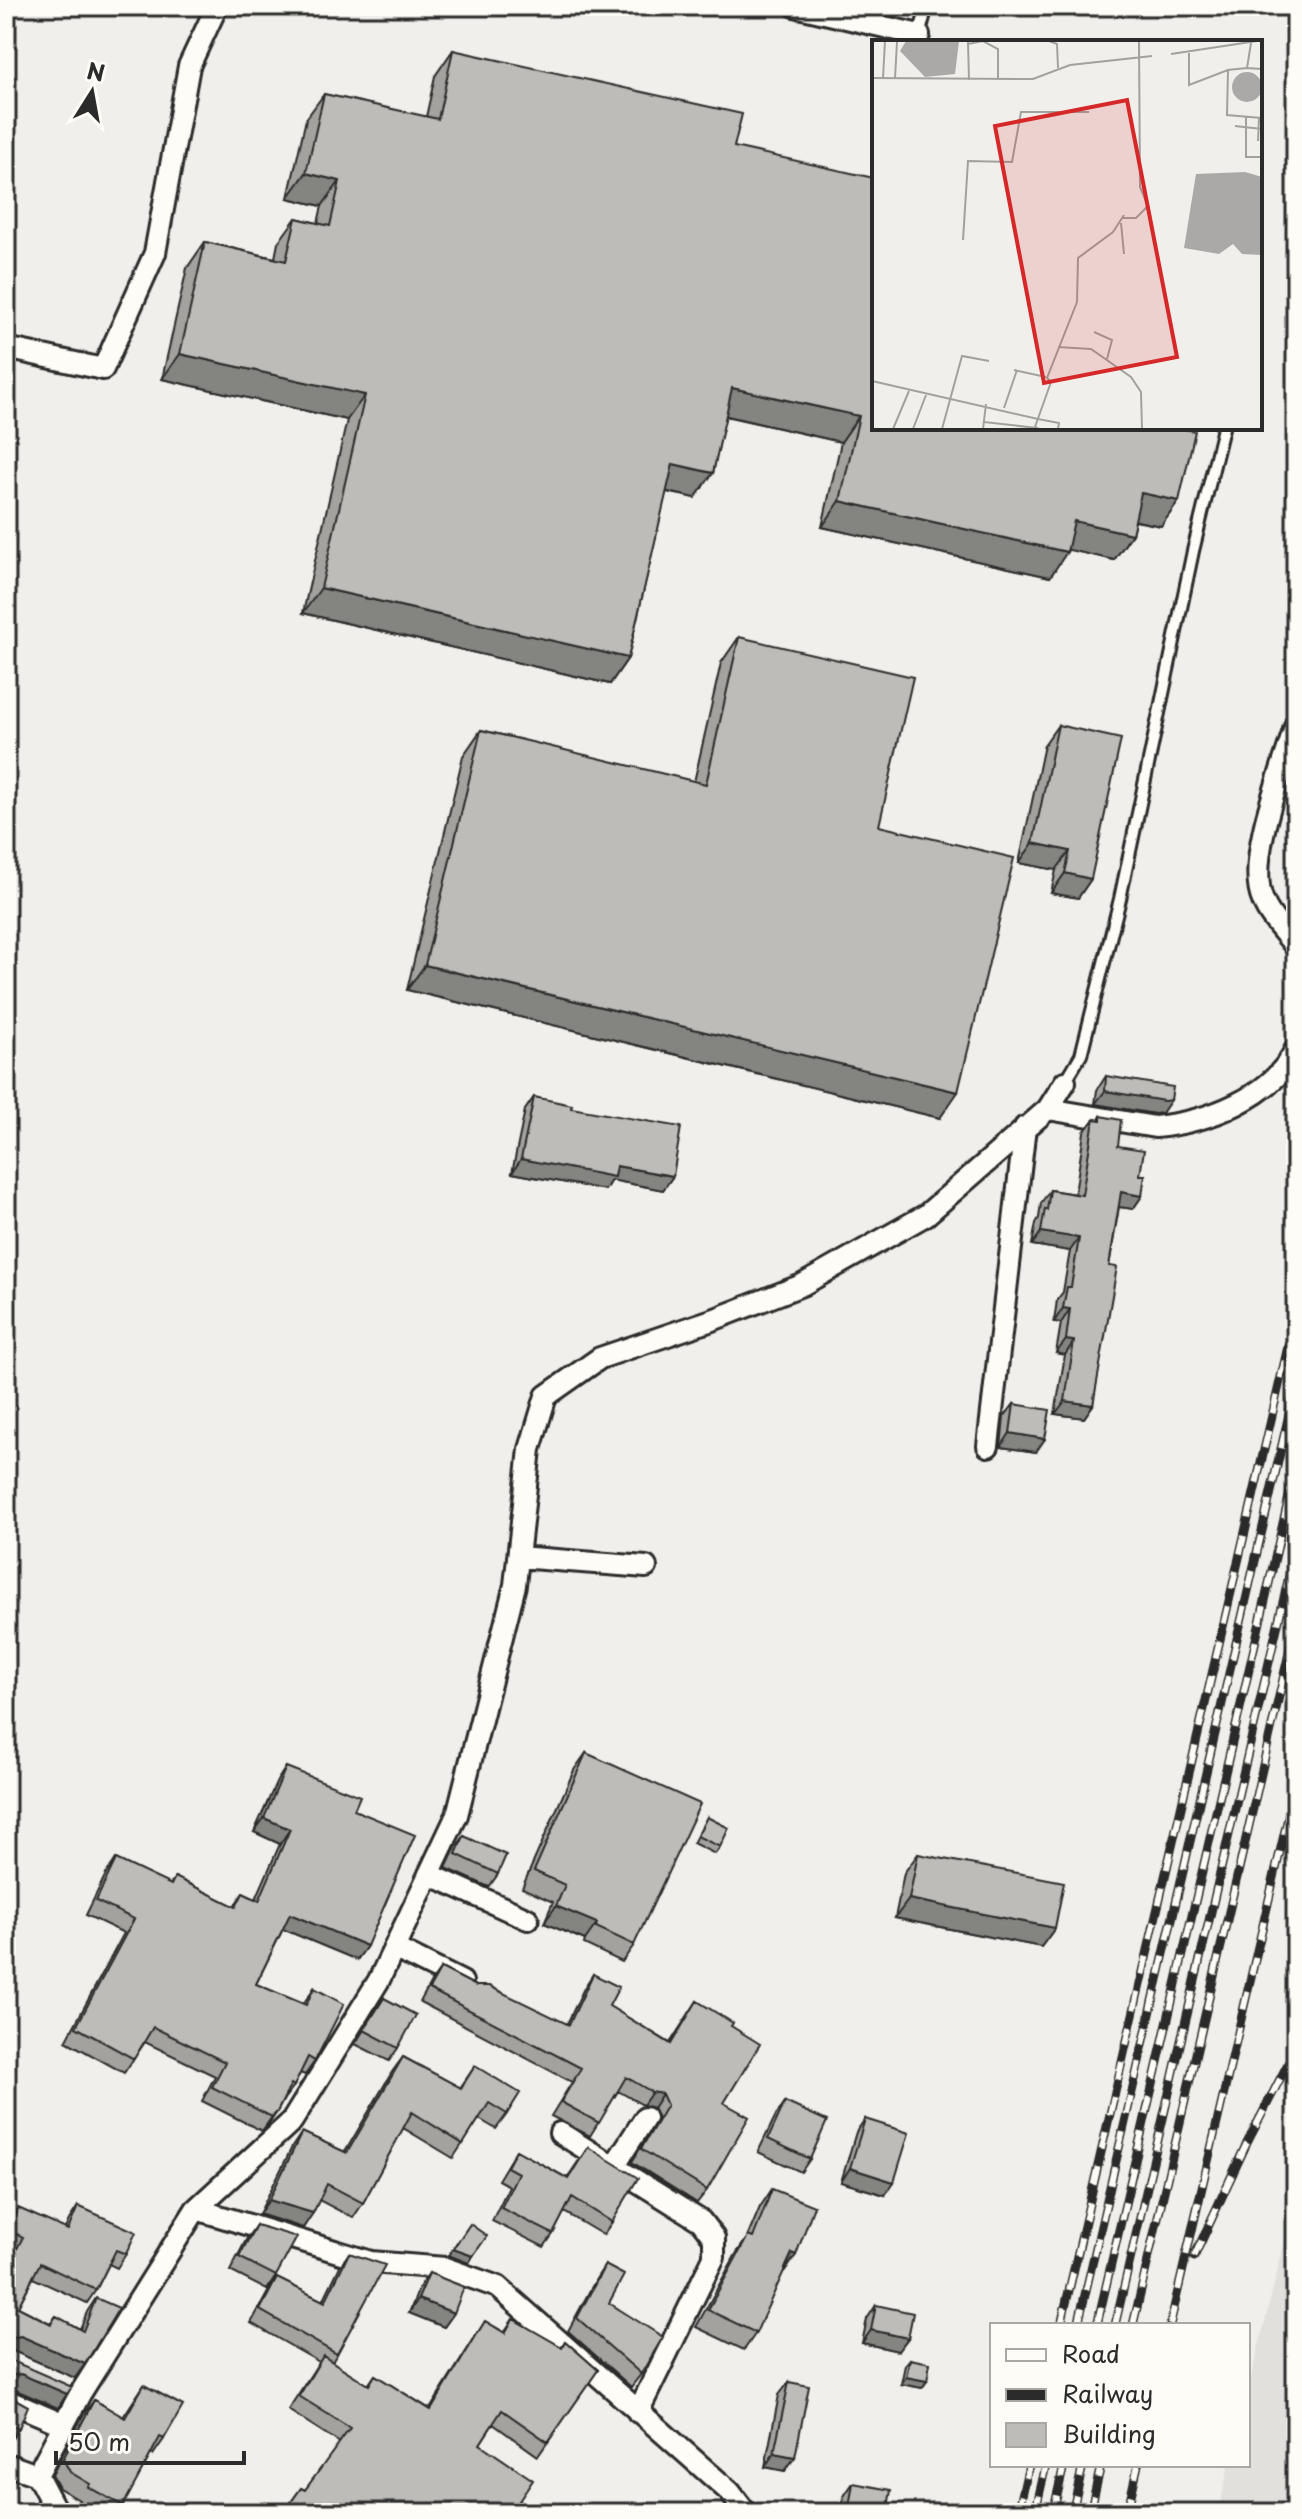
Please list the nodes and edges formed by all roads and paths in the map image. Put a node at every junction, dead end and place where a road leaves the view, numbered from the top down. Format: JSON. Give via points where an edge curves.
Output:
{"nodes":[{"id":1,"x":217,"y":6,"type":"edge"},
{"id":2,"x":795,"y":6,"type":"edge"},
{"id":3,"x":927,"y":6,"type":"edge"},
{"id":4,"x":918,"y":38,"type":"edge"},
{"id":5,"x":6,"y":348,"type":"edge"},
{"id":6,"x":1223,"y":430,"type":"edge"},
{"id":7,"x":1296,"y":724,"type":"edge"},
{"id":8,"x":1296,"y":947,"type":"edge"},
{"id":9,"x":1296,"y":1049,"type":"edge"},
{"id":10,"x":1065,"y":1082,"type":"joint"},
{"id":11,"x":1048,"y":1109,"type":"junction"},
{"id":12,"x":1025,"y":1127,"type":"junction"},
{"id":13,"x":988,"y":1446,"type":"dead end"},
{"id":14,"x":518,"y":1557,"type":"junction"},
{"id":15,"x":646,"y":1567,"type":"dead end"},
{"id":16,"x":429,"y":1874,"type":"junction"},
{"id":17,"x":528,"y":1919,"type":"dead end"},
{"id":18,"x":394,"y":1948,"type":"junction"},
{"id":19,"x":473,"y":1988,"type":"edge"},
{"id":20,"x":645,"y":2118,"type":"dead end"},
{"id":21,"x":560,"y":2133,"type":"dead end"},
{"id":22,"x":614,"y":2166,"type":"junction"},
{"id":23,"x":196,"y":2209,"type":"junction"},
{"id":24,"x":55,"y":2384,"type":"edge"},
{"id":25,"x":80,"y":2394,"type":"junction"},
{"id":26,"x":6,"y":2400,"type":"edge"},
{"id":27,"x":638,"y":2412,"type":"junction"},
{"id":28,"x":64,"y":2425,"type":"junction"},
{"id":29,"x":6,"y":2464,"type":"edge"},
{"id":30,"x":37,"y":2475,"type":"junction"},
{"id":31,"x":57,"y":2513,"type":"edge"},
{"id":32,"x":746,"y":2513,"type":"edge"}],
"edges":[{"from":1,"to":5,"type":"street","via":[[189,66],[155,253],[103,369]]},
{"from":2,"to":4,"type":"street"},
{"from":3,"to":4,"type":"lane"},
{"from":6,"to":10,"type":"lane","via":[[1117,913],[1081,1055]]},
{"from":7,"to":8,"type":"street","via":[[1260,845],[1257,879],[1263,902]]},
{"from":9,"to":11,"type":"street","via":[[1262,1091],[1172,1125],[1155,1127]]},
{"from":10,"to":11,"type":"street"},
{"from":11,"to":12,"type":"street"},
{"from":12,"to":13,"type":"street"},
{"from":12,"to":14,"type":"street","via":[[926,1215],[802,1285],[600,1358],[546,1396],[530,1449]]},
{"from":14,"to":15,"type":"street"},
{"from":14,"to":16,"type":"street","via":[[457,1815]]},
{"from":16,"to":17,"type":"street"},
{"from":16,"to":18,"type":"street"},
{"from":18,"to":19,"type":"street"},
{"from":18,"to":23,"type":"street","via":[[292,2121]]},
{"from":20,"to":22,"type":"street"},
{"from":21,"to":22,"type":"street"},
{"from":22,"to":27,"type":"street","via":[[701,2221],[714,2238],[714,2257]]},
{"from":23,"to":25,"type":"street"},
{"from":23,"to":27,"type":"street","via":[[371,2262],[445,2268],[498,2287]]},
{"from":24,"to":25,"type":"street"},
{"from":25,"to":28,"type":"street"},
{"from":26,"to":28,"type":"street"},
{"from":27,"to":32,"type":"street","via":[[730,2492]]},
{"from":28,"to":30,"type":"street"},
{"from":29,"to":30,"type":"street"},
{"from":30,"to":31,"type":"street"}]}
